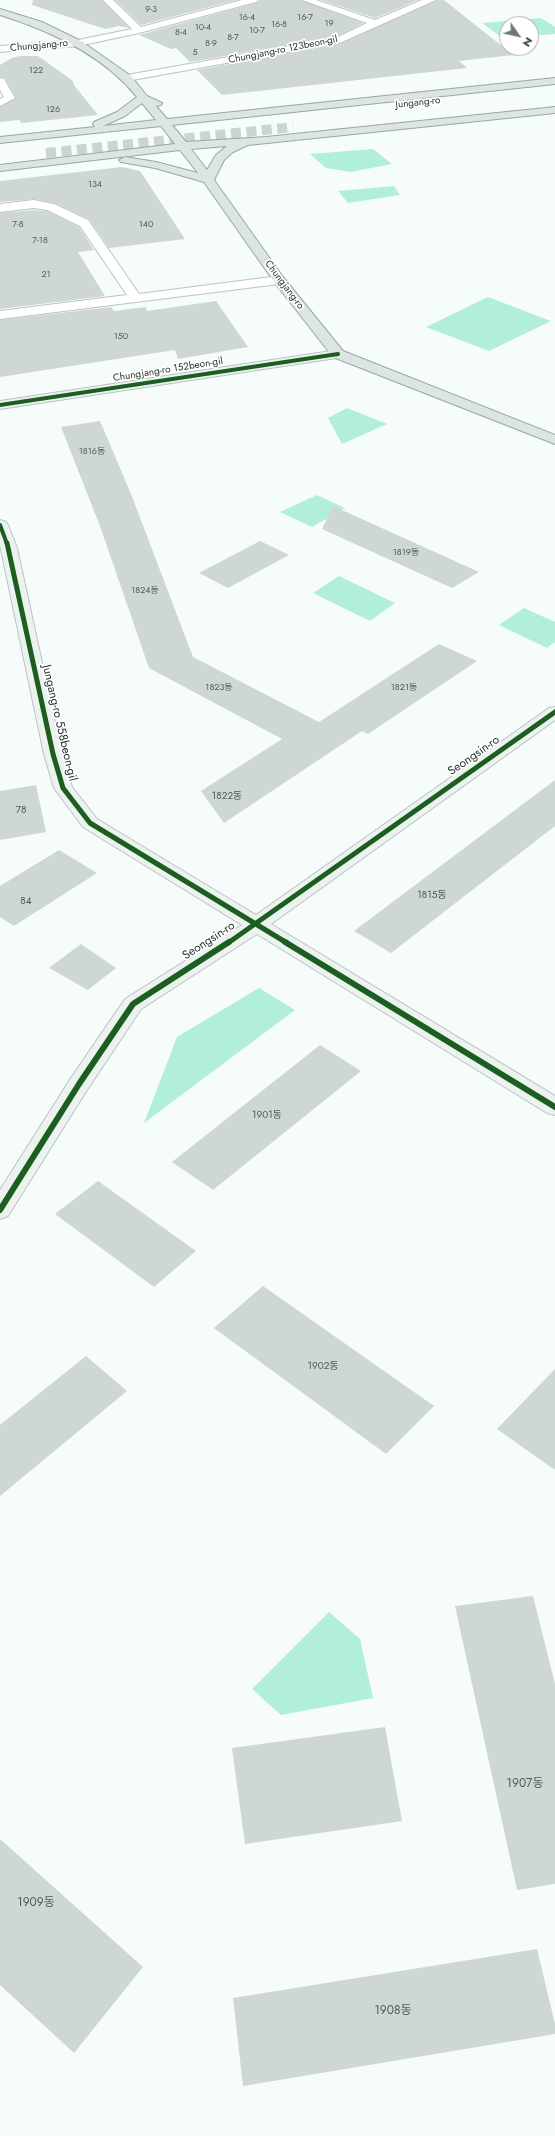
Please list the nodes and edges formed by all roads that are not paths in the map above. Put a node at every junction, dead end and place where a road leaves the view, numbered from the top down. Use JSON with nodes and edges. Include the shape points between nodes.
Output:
{"nodes":[{"id":1,"x":108,"y":0,"type":"edge"},
{"id":2,"x":221,"y":0,"type":"edge"},
{"id":3,"x":253,"y":0,"type":"edge"},
{"id":4,"x":307,"y":0,"type":"edge"},
{"id":5,"x":431,"y":0,"type":"edge"},
{"id":6,"x":235,"y":5,"type":"junction"},
{"id":7,"x":252,"y":10,"type":"dead end"},
{"id":8,"x":0,"y":12,"type":"edge"},
{"id":9,"x":375,"y":23,"type":"junction"},
{"id":10,"x":140,"y":30,"type":"junction"},
{"id":11,"x":78,"y":43,"type":"junction"},
{"id":12,"x":0,"y":50,"type":"edge"},
{"id":13,"x":128,"y":78,"type":"junction"},
{"id":14,"x":0,"y":81,"type":"edge"},
{"id":15,"x":555,"y":81,"type":"edge"},
{"id":16,"x":555,"y":89,"type":"edge"},
{"id":17,"x":144,"y":98,"type":"junction"},
{"id":18,"x":555,"y":102,"type":"edge"},
{"id":19,"x":0,"y":103,"type":"edge"},
{"id":20,"x":164,"y":105,"type":"dead end"},
{"id":21,"x":186,"y":110,"type":"dead end"},
{"id":22,"x":555,"y":110,"type":"edge"},
{"id":23,"x":282,"y":117,"type":"tunnel mouth"},
{"id":24,"x":242,"y":122,"type":"junction"},
{"id":25,"x":165,"y":123,"type":"junction"},
{"id":26,"x":293,"y":127,"type":"tunnel mouth"},
{"id":27,"x":70,"y":133,"type":"junction"},
{"id":28,"x":55,"y":134,"type":"junction"},
{"id":29,"x":284,"y":138,"type":"junction"},
{"id":30,"x":0,"y":140,"type":"edge"},
{"id":31,"x":266,"y":140,"type":"junction"},
{"id":32,"x":37,"y":144,"type":"tunnel mouth"},
{"id":33,"x":183,"y":146,"type":"junction"},
{"id":34,"x":0,"y":148,"type":"edge"},
{"id":35,"x":46,"y":153,"type":"tunnel mouth"},
{"id":36,"x":0,"y":158,"type":"edge"},
{"id":37,"x":82,"y":158,"type":"junction"},
{"id":38,"x":68,"y":160,"type":"junction"},
{"id":39,"x":0,"y":168,"type":"edge"},
{"id":40,"x":208,"y":180,"type":"junction"},
{"id":41,"x":0,"y":208,"type":"edge"},
{"id":42,"x":279,"y":280,"type":"junction"},
{"id":43,"x":135,"y":298,"type":"junction"},
{"id":44,"x":0,"y":315,"type":"edge"},
{"id":45,"x":338,"y":354,"type":"junction"},
{"id":46,"x":0,"y":405,"type":"edge"},
{"id":47,"x":555,"y":440,"type":"edge"},
{"id":48,"x":0,"y":525,"type":"edge"},
{"id":49,"x":555,"y":712,"type":"edge"},
{"id":50,"x":256,"y":925,"type":"junction"},
{"id":51,"x":555,"y":1107,"type":"edge"},
{"id":52,"x":0,"y":1210,"type":"edge"}],
"edges":[{"from":1,"to":10,"type":"street"},
{"from":2,"to":6,"type":"street"},
{"from":3,"to":6,"type":"street"},
{"from":4,"to":9,"type":"street"},
{"from":5,"to":9,"type":"street","name":"Chungjang-ro 123beon-gil"},
{"from":6,"to":7,"type":"street"},
{"from":6,"to":10,"type":"street"},
{"from":8,"to":11,"type":"main road","name":"Chungjang-ro","via":[[39,24]]},
{"from":9,"to":13,"type":"street","name":"Chungjang-ro 123beon-gil","via":[[339,40]]},
{"from":10,"to":11,"type":"street"},
{"from":11,"to":12,"type":"street","name":"Chungjang-ro"},
{"from":11,"to":13,"type":"main road","name":"Chungjang-ro"},
{"from":13,"to":17,"type":"main road","name":"Chungjang-ro"},
{"from":14,"to":19,"type":"street","via":[[10,98]]},
{"from":15,"to":24,"type":"main road","via":[[270,111]]},
{"from":16,"to":23,"type":"main road","name":"Jungang-ro"},
{"from":17,"to":20,"type":"main road"},
{"from":17,"to":25,"type":"main road","name":"Chungjang-ro"},
{"from":17,"to":27,"type":"main road","via":[[109,120]]},
{"from":18,"to":26,"type":"main road","name":"Jungang-ro"},
{"from":21,"to":24,"type":"main road"},
{"from":22,"to":29,"type":"main road"},
{"from":24,"to":25,"type":"main road"},
{"from":24,"to":29,"type":"main road","via":[[256,134]]},
{"from":25,"to":27,"type":"main road"},
{"from":25,"to":33,"type":"main road","name":"Chungjang-ro"},
{"from":27,"to":28,"type":"main road"},
{"from":28,"to":30,"type":"main road"},
{"from":28,"to":38,"type":"main road","via":[[73,136],[90,145],[86,154]]},
{"from":29,"to":31,"type":"main road"},
{"from":31,"to":33,"type":"main road"},
{"from":31,"to":40,"type":"main road","via":[[241,145],[217,158]]},
{"from":32,"to":34,"type":"main road"},
{"from":33,"to":37,"type":"main road"},
{"from":33,"to":40,"type":"main road","name":"Chungjang-ro"},
{"from":35,"to":36,"type":"main road"},
{"from":37,"to":38,"type":"main road"},
{"from":37,"to":40,"type":"main road","via":[[142,162]]},
{"from":38,"to":39,"type":"main road"},
{"from":40,"to":42,"type":"main road","name":"Chungjang-ro"},
{"from":41,"to":43,"type":"street","via":[[34,204],[50,207],[84,223]]},
{"from":42,"to":43,"type":"street"},
{"from":42,"to":45,"type":"main road","name":"Chungjang-ro"},
{"from":43,"to":44,"type":"street"},
{"from":45,"to":46,"type":"street","name":"Chungjang-ro 152beon-gil"},
{"from":45,"to":47,"type":"main road","name":"Chungjang-ro"},
{"from":48,"to":50,"type":"street","name":"Jungang-ro 558beon-gil","via":[[9,548],[63,788],[90,823]]},
{"from":49,"to":50,"type":"street","name":"Seongsin-ro"},
{"from":50,"to":51,"type":"street","name":"Jungang-ro 558beon-gil"},
{"from":50,"to":52,"type":"street","name":"Seongsin-ro","via":[[133,1004]]}]}
